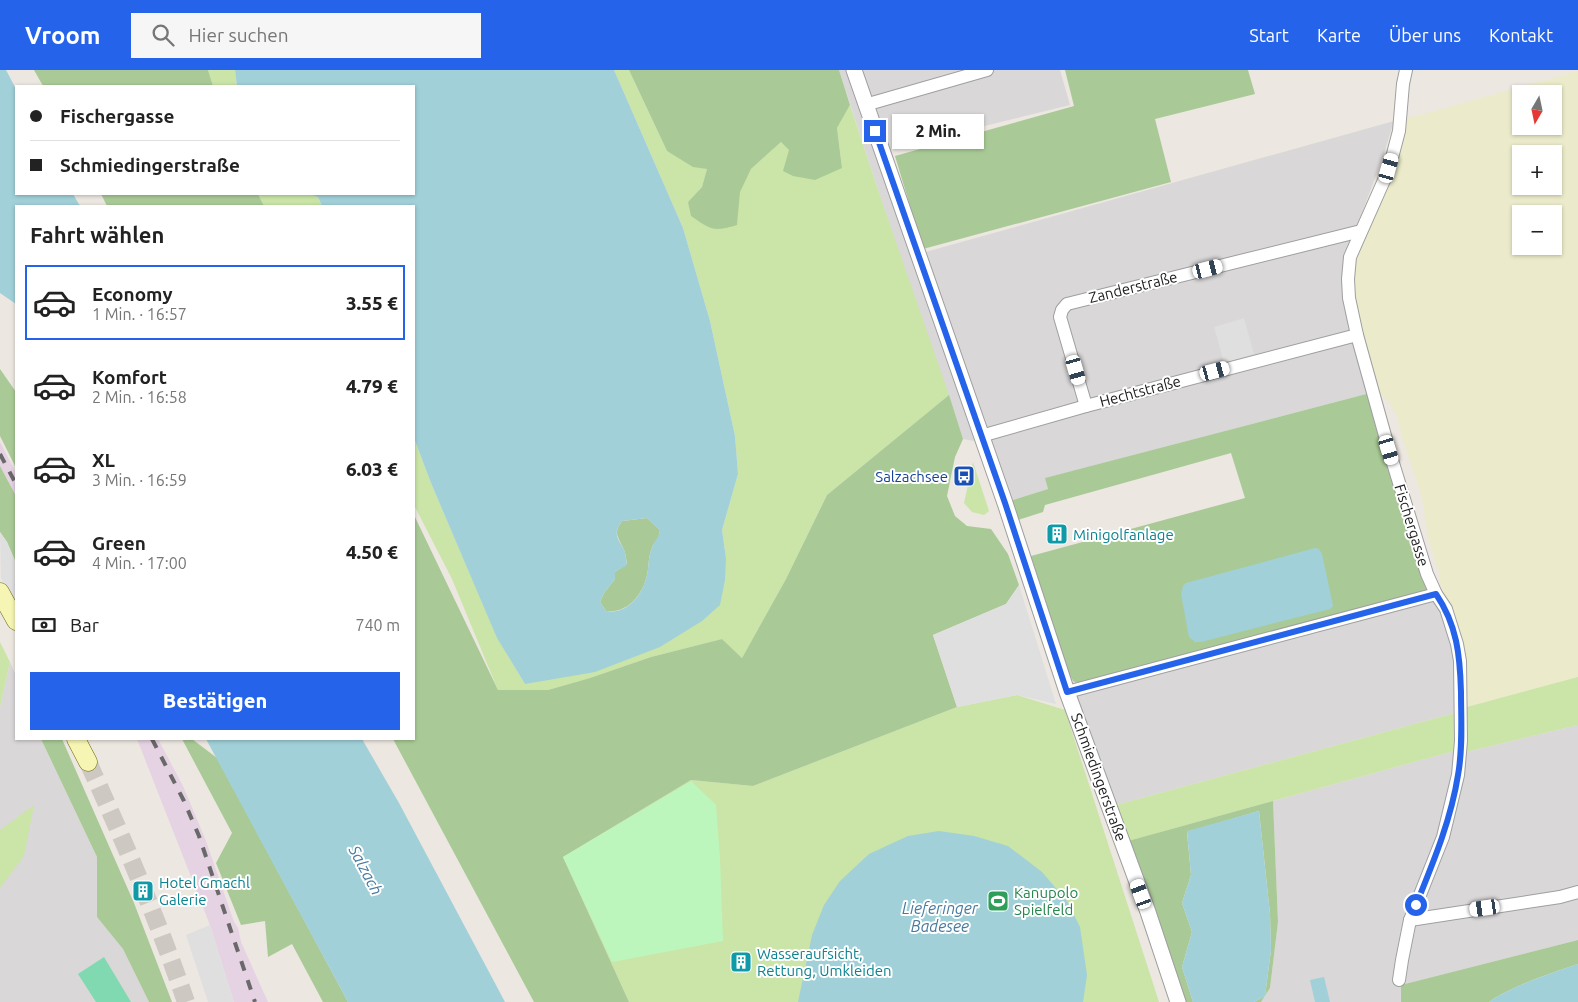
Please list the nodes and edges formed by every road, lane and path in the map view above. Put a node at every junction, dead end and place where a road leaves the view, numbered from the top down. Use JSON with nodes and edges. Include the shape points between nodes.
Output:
{"nodes":[{"id":1,"x":854,"y":70,"type":"edge"},
{"id":2,"x":987,"y":70,"type":"edge"},
{"id":3,"x":1406,"y":70,"type":"edge"},
{"id":4,"x":866,"y":105,"type":"junction"},
{"id":5,"x":1361,"y":231,"type":"junction"},
{"id":6,"x":1357,"y":335,"type":"junction"},
{"id":7,"x":1086,"y":406,"type":"junction"},
{"id":8,"x":981,"y":436,"type":"junction"},
{"id":9,"x":0,"y":592,"type":"edge"},
{"id":10,"x":1436,"y":594,"type":"junction"},
{"id":11,"x":15,"y":619,"type":"edge"},
{"id":12,"x":1067,"y":692,"type":"junction"},
{"id":13,"x":77,"y":740,"type":"edge"},
{"id":14,"x":88,"y":762,"type":"tunnel mouth"},
{"id":15,"x":1578,"y":892,"type":"edge"},
{"id":16,"x":1410,"y":920,"type":"junction"},
{"id":17,"x":1400,"y":980,"type":"dead end"},
{"id":18,"x":1178,"y":1002,"type":"edge"}],
"edges":[{"from":1,"to":4,"type":"street","name":"Schmiedingerstraße"},
{"from":2,"to":4,"type":"street"},
{"from":3,"to":5,"type":"street","name":"Fischergasse","via":[[1394,151]]},
{"from":4,"to":8,"type":"street","name":"Schmiedingerstraße"},
{"from":5,"to":6,"type":"street","name":"Fischergasse","via":[[1350,257],[1348,279]]},
{"from":5,"to":7,"type":"street","name":"Zanderstraße","via":[[1066,304],[1060,317]]},
{"from":6,"to":7,"type":"street","name":"Hechtstraße"},
{"from":6,"to":10,"type":"street","name":"Fischergasse","via":[[1389,450]]},
{"from":7,"to":8,"type":"street","name":"Hechtstraße"},
{"from":8,"to":12,"type":"street","name":"Schmiedingerstraße"},
{"from":9,"to":11,"type":"main road"},
{"from":10,"to":12,"type":"street"},
{"from":10,"to":16,"type":"street","name":"Fischergasse","via":[[1446,609],[1458,644],[1461,742],[1459,767],[1443,837]]},
{"from":12,"to":18,"type":"street","name":"Schmiedingerstraße"},
{"from":13,"to":14,"type":"main road"},
{"from":15,"to":16,"type":"street"},
{"from":16,"to":17,"type":"street","name":"Fischergasse"}]}
